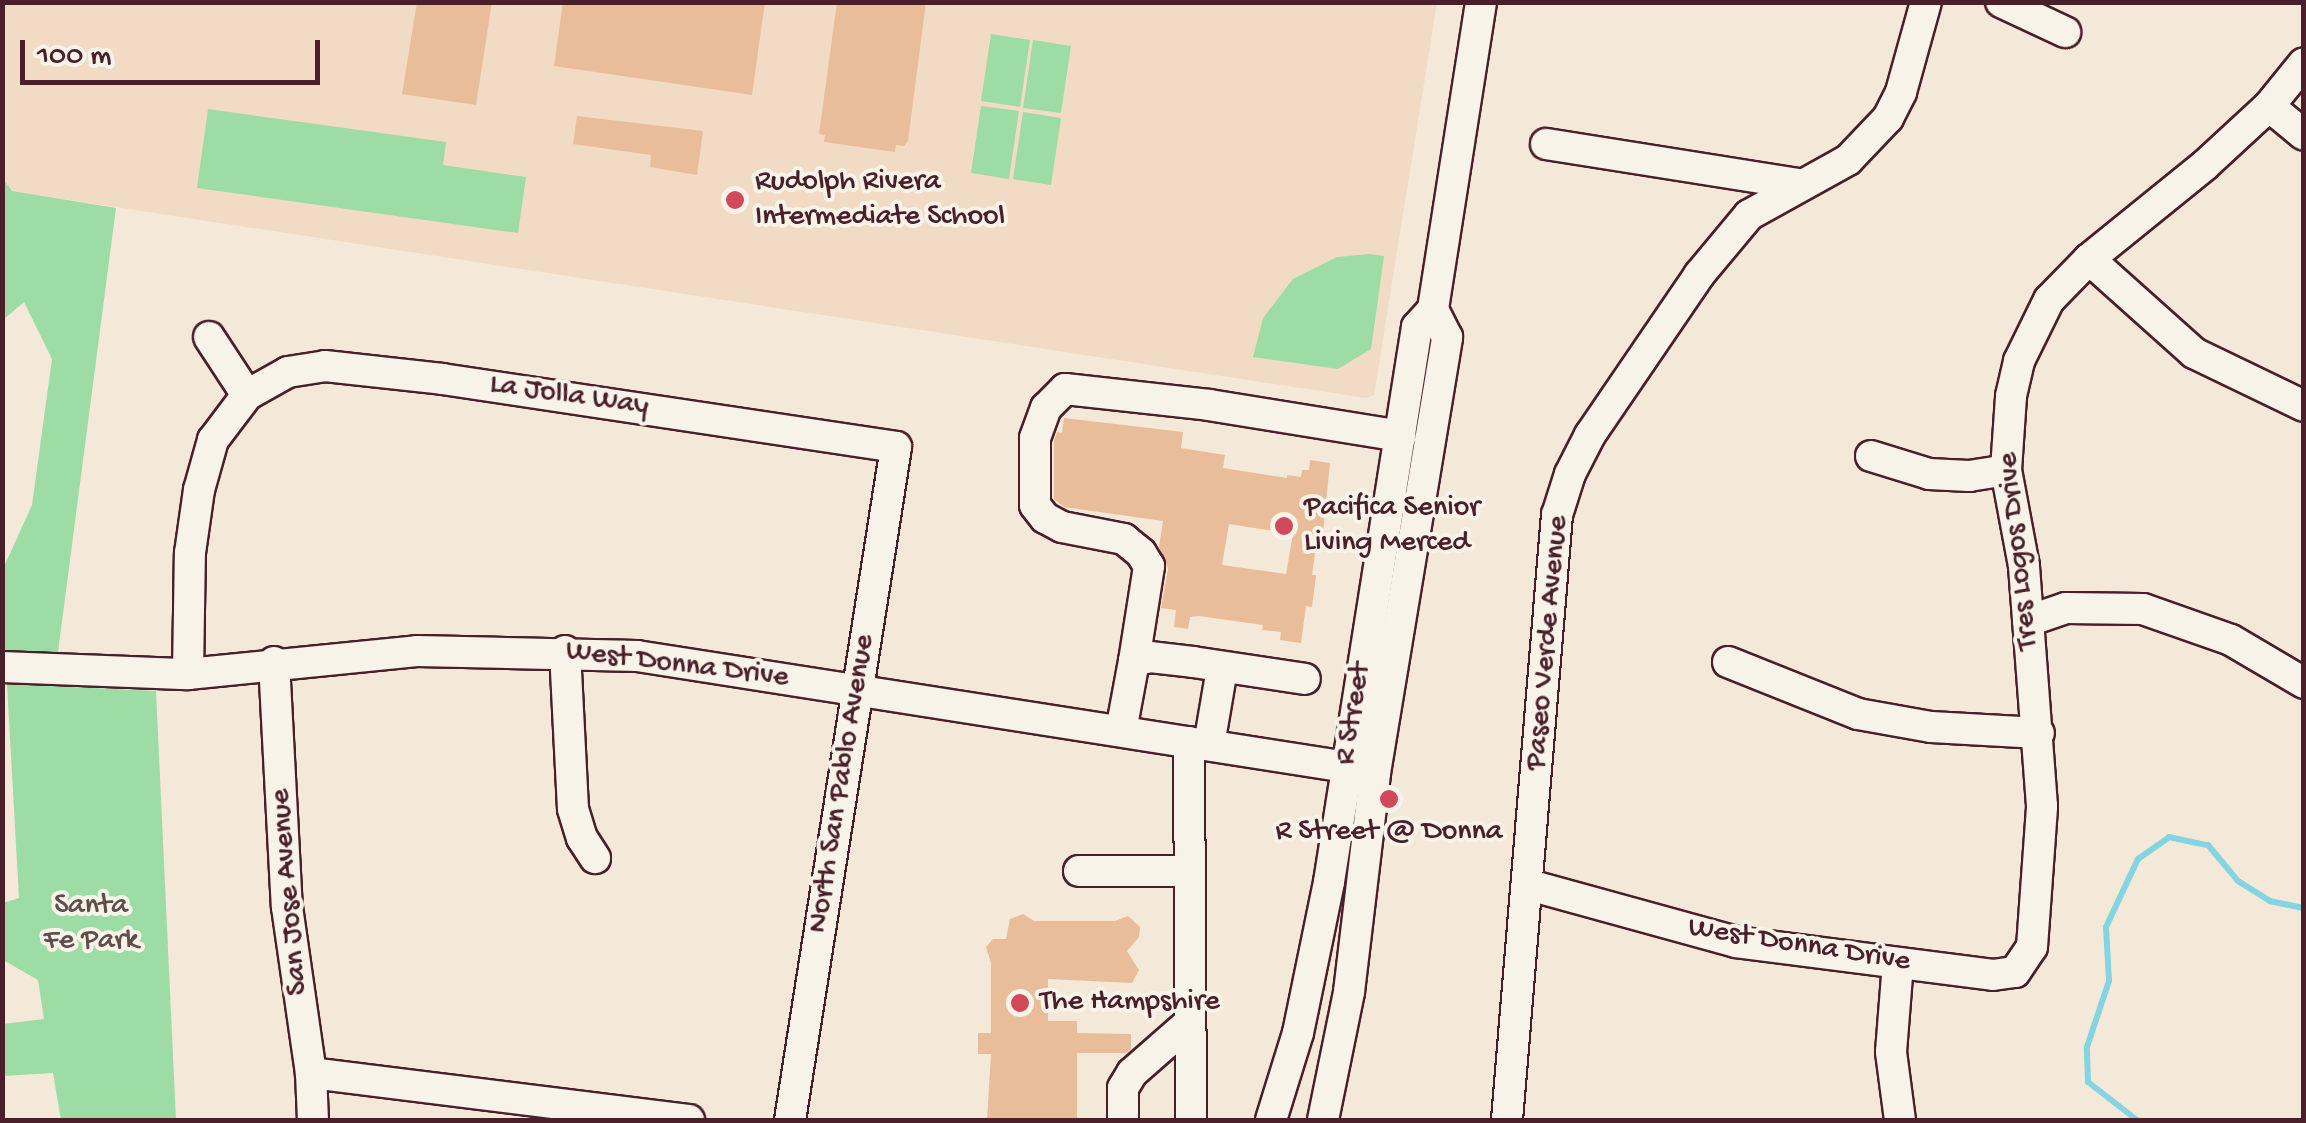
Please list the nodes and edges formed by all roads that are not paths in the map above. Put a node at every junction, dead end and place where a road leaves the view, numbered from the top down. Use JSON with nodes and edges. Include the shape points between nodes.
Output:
{"nodes":[{"id":1,"x":1481,"y":2,"type":"edge"},
{"id":2,"x":1926,"y":2,"type":"edge"},
{"id":3,"x":2001,"y":2,"type":"edge"},
{"id":4,"x":2065,"y":32,"type":"dead end"},
{"id":5,"x":2304,"y":63,"type":"edge"},
{"id":6,"x":2269,"y":106,"type":"junction"},
{"id":7,"x":2304,"y":135,"type":"edge"},
{"id":8,"x":1546,"y":144,"type":"dead end"},
{"id":9,"x":1798,"y":184,"type":"junction"},
{"id":10,"x":2089,"y":259,"type":"junction"},
{"id":11,"x":1433,"y":310,"type":"junction"},
{"id":12,"x":209,"y":336,"type":"dead end"},
{"id":13,"x":247,"y":395,"type":"junction"},
{"id":14,"x":2304,"y":406,"type":"edge"},
{"id":15,"x":1401,"y":436,"type":"junction"},
{"id":16,"x":896,"y":447,"type":"joint"},
{"id":17,"x":1871,"y":456,"type":"dead end"},
{"id":18,"x":2006,"y":470,"type":"junction"},
{"id":19,"x":2028,"y":621,"type":"junction"},
{"id":20,"x":565,"y":651,"type":"junction"},
{"id":21,"x":1134,"y":661,"type":"junction"},
{"id":22,"x":274,"y":662,"type":"junction"},
{"id":23,"x":1728,"y":662,"type":"dead end"},
{"id":24,"x":2,"y":667,"type":"edge"},
{"id":25,"x":1222,"y":669,"type":"junction"},
{"id":26,"x":188,"y":674,"type":"junction"},
{"id":27,"x":1305,"y":679,"type":"dead end"},
{"id":28,"x":2304,"y":683,"type":"edge"},
{"id":29,"x":857,"y":690,"type":"junction"},
{"id":30,"x":1122,"y":732,"type":"junction"},
{"id":31,"x":2039,"y":733,"type":"junction"},
{"id":32,"x":1199,"y":744,"type":"junction"},
{"id":33,"x":1347,"y":767,"type":"junction"},
{"id":34,"x":595,"y":858,"type":"dead end"},
{"id":35,"x":1079,"y":871,"type":"dead end"},
{"id":36,"x":1187,"y":871,"type":"junction"},
{"id":37,"x":1529,"y":885,"type":"junction"},
{"id":38,"x":1898,"y":963,"type":"junction"},
{"id":39,"x":2014,"y":972,"type":"joint"},
{"id":40,"x":1188,"y":1024,"type":"junction"},
{"id":41,"x":312,"y":1073,"type":"junction"},
{"id":42,"x":554,"y":1112,"type":"edge"},
{"id":43,"x":313,"y":1120,"type":"edge"},
{"id":44,"x":689,"y":1120,"type":"edge"},
{"id":45,"x":790,"y":1120,"type":"edge"},
{"id":46,"x":1123,"y":1120,"type":"edge"},
{"id":47,"x":1191,"y":1120,"type":"edge"},
{"id":48,"x":1272,"y":1120,"type":"edge"},
{"id":49,"x":1323,"y":1120,"type":"edge"},
{"id":50,"x":1507,"y":1120,"type":"edge"},
{"id":51,"x":1900,"y":1120,"type":"edge"}],
"edges":[{"from":1,"to":11,"type":"street","name":"R Street"},
{"from":2,"to":9,"type":"street","name":"Paseo Verde Avenue","via":[[1888,118],[1848,160]]},
{"from":3,"to":4,"type":"street"},
{"from":5,"to":6,"type":"street","name":"Tres Logos Drive"},
{"from":6,"to":7,"type":"street"},
{"from":6,"to":10,"type":"street","name":"Tres Logos Drive"},
{"from":8,"to":9,"type":"street"},
{"from":9,"to":37,"type":"street","name":"Paseo Verde Avenue","via":[[1749,215],[1698,275],[1570,474],[1558,514]]},
{"from":10,"to":14,"type":"street","via":[[2194,352]]},
{"from":10,"to":18,"type":"street","name":"Tres Logos Drive","via":[[2049,300],[2019,361]]},
{"from":11,"to":15,"type":"street","name":"R Street","via":[[1417,328]]},
{"from":11,"to":49,"type":"street","name":"R Street","via":[[1447,337],[1378,755],[1349,992]]},
{"from":12,"to":13,"type":"street"},
{"from":13,"to":16,"type":"street","name":"La Jolla Way","via":[[288,372],[325,366]]},
{"from":13,"to":26,"type":"street","via":[[213,440],[199,490],[190,553]]},
{"from":15,"to":21,"type":"street","via":[[1065,389],[1046,408],[1035,438],[1035,505],[1045,518],[1089,535],[1124,539],[1141,552],[1149,566]]},
{"from":15,"to":33,"type":"street","name":"R Street"},
{"from":16,"to":29,"type":"street","name":"North San Pablo Avenue"},
{"from":17,"to":18,"type":"street","via":[[1929,474]]},
{"from":18,"to":19,"type":"street","name":"Tres Logos Drive"},
{"from":19,"to":28,"type":"street","via":[[2066,608],[2144,609],[2231,640]]},
{"from":19,"to":31,"type":"street","name":"Tres Logos Drive"},
{"from":20,"to":22,"type":"street","name":"West Donna Drive","via":[[417,651]]},
{"from":20,"to":29,"type":"street","name":"West Donna Drive"},
{"from":20,"to":34,"type":"street","via":[[572,808]]},
{"from":21,"to":25,"type":"street","via":[[1150,657]]},
{"from":21,"to":30,"type":"street"},
{"from":22,"to":26,"type":"street","name":"West Donna Drive"},
{"from":22,"to":41,"type":"street","name":"San Jose Avenue","via":[[287,906]]},
{"from":23,"to":31,"type":"street","via":[[1858,714],[1931,728]]},
{"from":24,"to":26,"type":"street","name":"West Donna Drive"},
{"from":25,"to":27,"type":"street"},
{"from":25,"to":32,"type":"street"},
{"from":29,"to":30,"type":"street","name":"West Donna Drive"},
{"from":29,"to":45,"type":"street","name":"North San Pablo Avenue"},
{"from":30,"to":32,"type":"street","name":"West Donna Drive"},
{"from":31,"to":39,"type":"street","name":"Tres Logos Drive","via":[[2032,947]]},
{"from":32,"to":33,"type":"street","name":"West Donna Drive"},
{"from":32,"to":36,"type":"street"},
{"from":33,"to":48,"type":"street","name":"R Street","via":[[1298,1034]]},
{"from":35,"to":36,"type":"street"},
{"from":36,"to":40,"type":"street"},
{"from":37,"to":38,"type":"street","name":"West Donna Drive","via":[[1736,942]]},
{"from":37,"to":50,"type":"street","name":"Paseo Verde Avenue"},
{"from":38,"to":39,"type":"street","name":"West Donna Drive"},
{"from":38,"to":51,"type":"street","via":[[1891,1052]]},
{"from":40,"to":46,"type":"street","via":[[1132,1073],[1123,1088]]},
{"from":40,"to":47,"type":"street"},
{"from":41,"to":42,"type":"street"},
{"from":41,"to":43,"type":"street","name":"San Jose Avenue"},
{"from":42,"to":44,"type":"street"}]}
